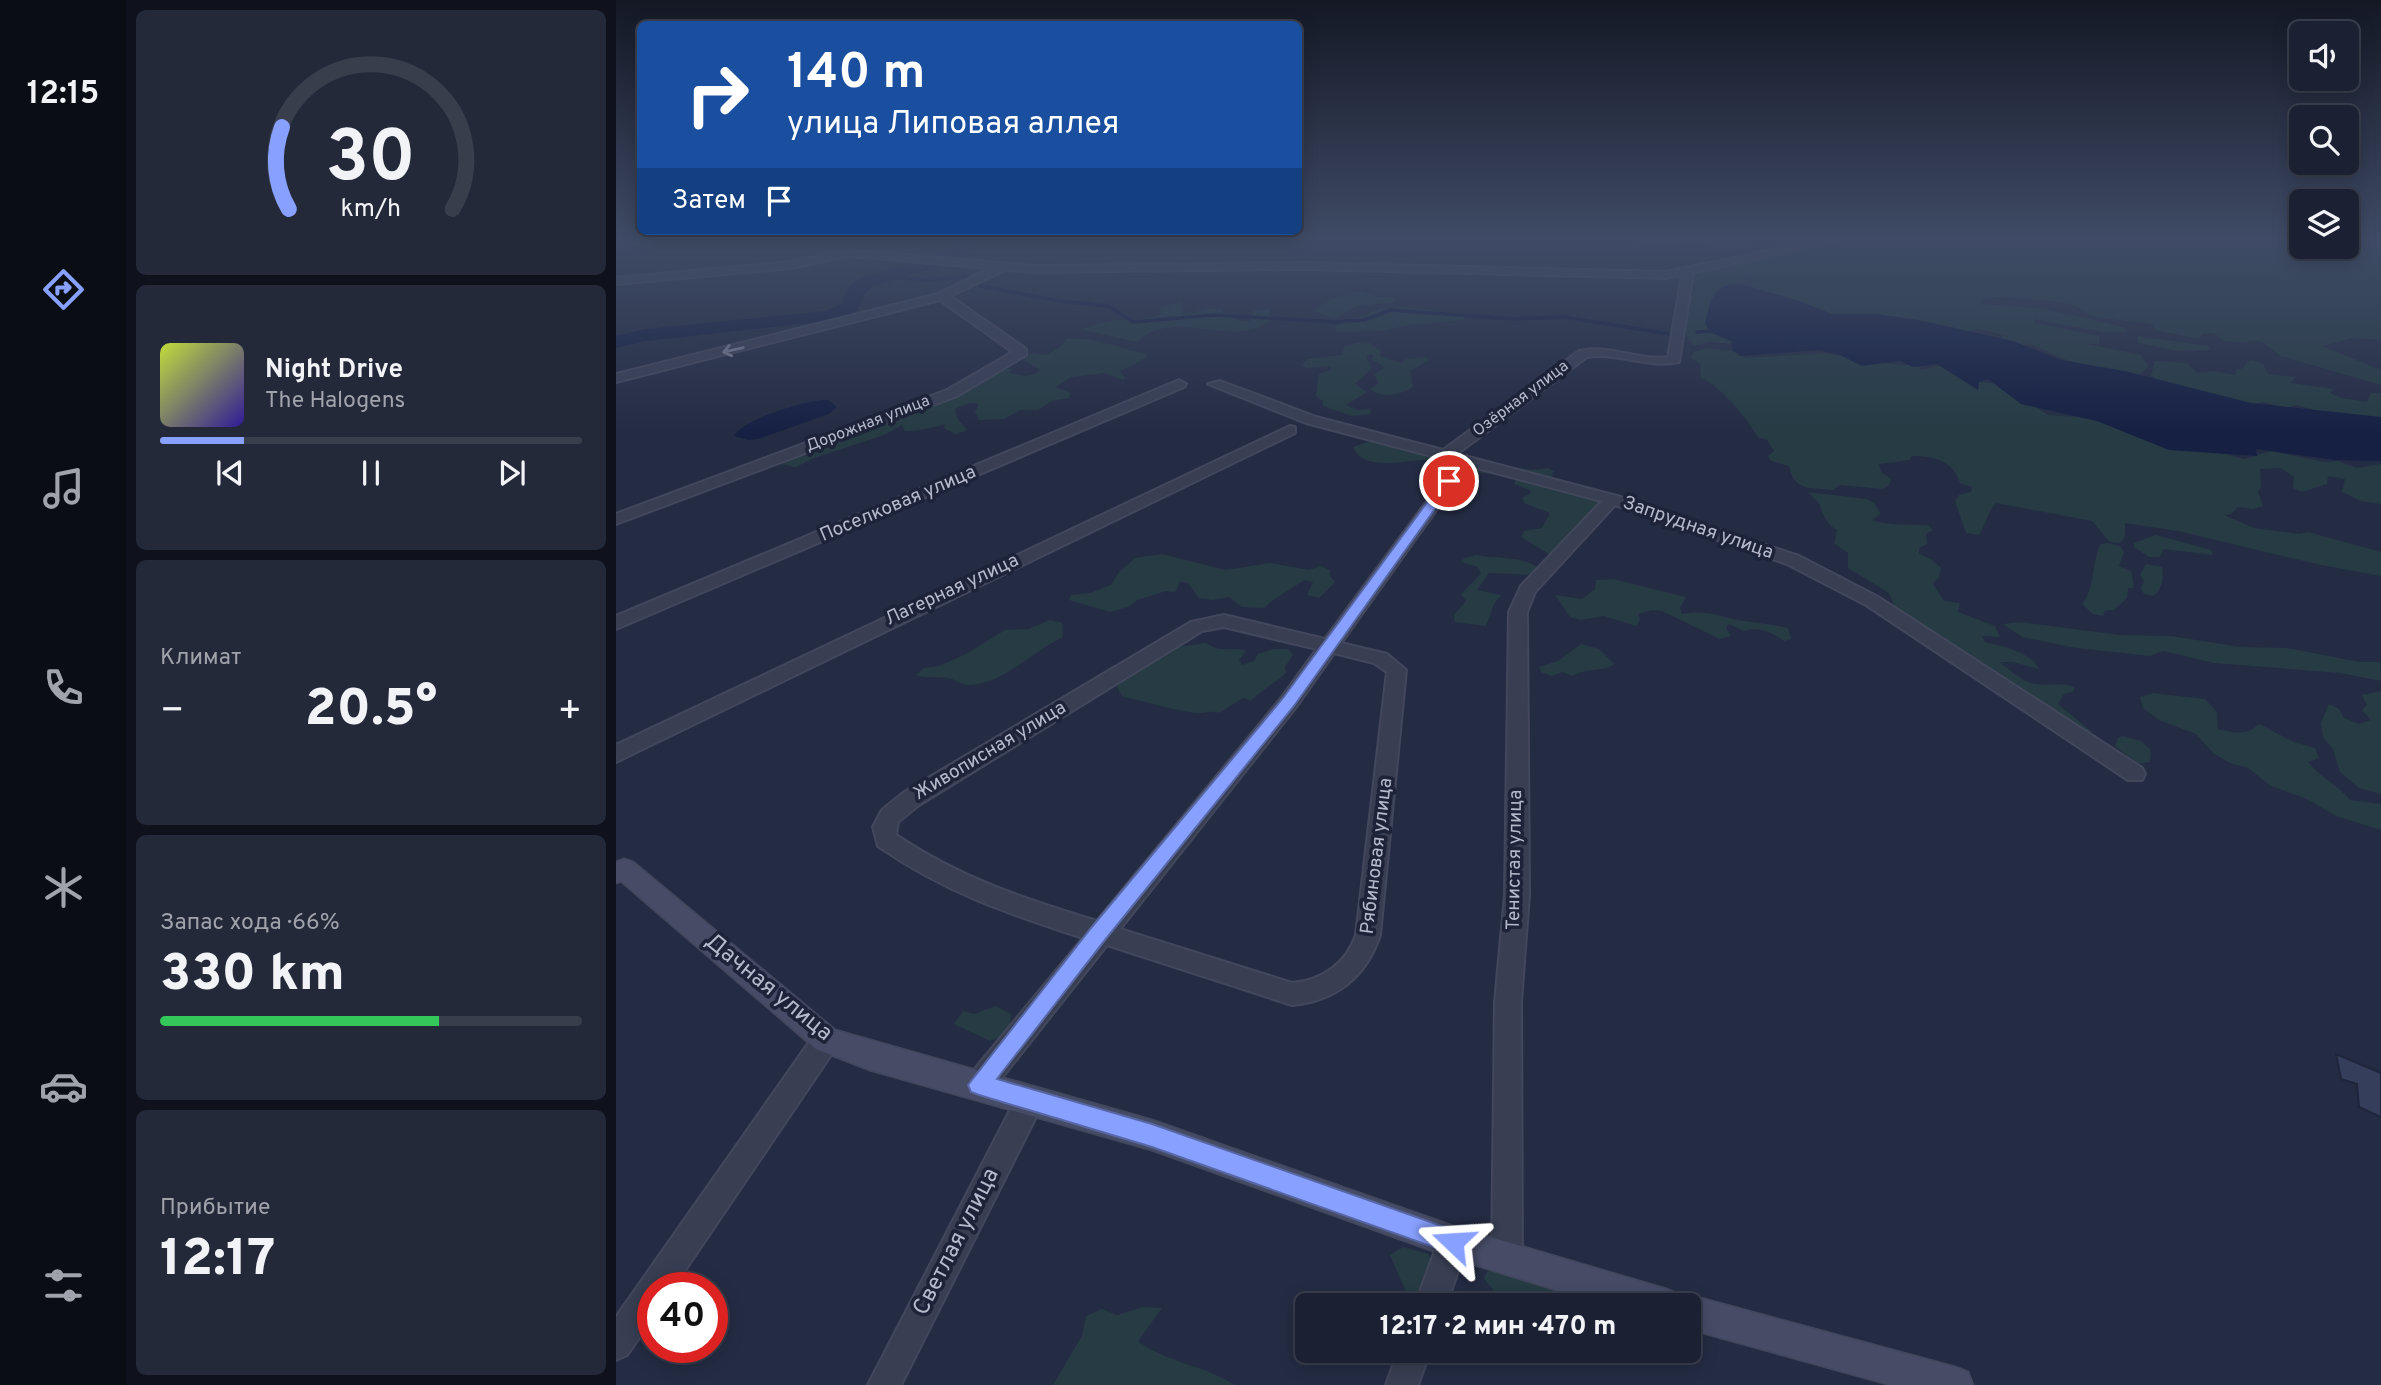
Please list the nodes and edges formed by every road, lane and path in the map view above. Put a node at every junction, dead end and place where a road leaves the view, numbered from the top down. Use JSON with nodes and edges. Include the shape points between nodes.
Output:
{"nodes":[{"id":1,"x":908,"y":305,"type":"edge"},
{"id":2,"x":954,"y":305,"type":"edge"},
{"id":3,"x":1683,"y":305,"type":"edge"},
{"id":4,"x":616,"y":378,"type":"edge"},
{"id":5,"x":1179,"y":384,"type":"dead end"},
{"id":6,"x":1215,"y":384,"type":"dead end"},
{"id":7,"x":1290,"y":430,"type":"dead end"},
{"id":8,"x":1447,"y":454,"type":"junction"},
{"id":9,"x":1449,"y":481,"type":"dead end"},
{"id":10,"x":1612,"y":499,"type":"junction"},
{"id":11,"x":616,"y":519,"type":"edge"},
{"id":12,"x":616,"y":623,"type":"edge"},
{"id":13,"x":1330,"y":646,"type":"junction"},
{"id":14,"x":616,"y":754,"type":"edge"},
{"id":15,"x":2135,"y":774,"type":"dead end"},
{"id":16,"x":619,"y":866,"type":"edge"},
{"id":17,"x":1098,"y":934,"type":"junction"},
{"id":18,"x":826,"y":1040,"type":"junction"},
{"id":19,"x":979,"y":1085,"type":"junction"},
{"id":20,"x":1030,"y":1100,"type":"junction"},
{"id":21,"x":1453,"y":1242,"type":"junction"},
{"id":22,"x":1507,"y":1257,"type":"junction"},
{"id":23,"x":666,"y":1272,"type":"edge"},
{"id":24,"x":1435,"y":1293,"type":"edge"},
{"id":25,"x":1624,"y":1293,"type":"edge"},
{"id":26,"x":637,"y":1314,"type":"edge"},
{"id":27,"x":1701,"y":1315,"type":"edge"},
{"id":28,"x":616,"y":1344,"type":"edge"},
{"id":29,"x":1410,"y":1363,"type":"edge"},
{"id":30,"x":884,"y":1385,"type":"edge"},
{"id":31,"x":1402,"y":1385,"type":"edge"},
{"id":32,"x":1955,"y":1385,"type":"edge"}],
"edges":[{"from":1,"to":4,"type":"street","one_way":true},
{"from":2,"to":11,"type":"street","name":"Дорожная улица","via":[[1022,352],[952,393]]},
{"from":3,"to":8,"type":"street","name":"Озёрная улица","via":[[1674,359],[1661,362],[1602,352],[1583,354]]},
{"from":5,"to":12,"type":"street","name":"Поселковая улица"},
{"from":6,"to":8,"type":"street","name":"Запрудная улица","via":[[1311,420]]},
{"from":7,"to":14,"type":"street","name":"Лагерная улица"},
{"from":8,"to":10,"type":"street","name":"Запрудная улица"},
{"from":9,"to":13,"type":"street"},
{"from":10,"to":15,"type":"street","name":"Запрудная улица","via":[[1770,551],[1850,587]]},
{"from":10,"to":22,"type":"street","name":"Тенистая улица","via":[[1527,590],[1518,612],[1517,895],[1508,1002]]},
{"from":13,"to":17,"type":"street"},
{"from":13,"to":17,"type":"street","name":"Рябиновая улица","via":[[1391,663],[1399,678],[1368,935],[1360,958],[1344,974],[1312,991],[1292,994]]},
{"from":13,"to":17,"type":"street","name":"Живописная улица","via":[[1224,621],[1206,622],[911,799],[885,821],[883,834],[891,845],[945,877],[991,898]]},
{"from":16,"to":18,"type":"street","name":"Дачная улица"},
{"from":17,"to":19,"type":"street"},
{"from":18,"to":19,"type":"street","name":"Дачная улица"},
{"from":18,"to":23,"type":"street"},
{"from":19,"to":20,"type":"street","name":"Дачная улица"},
{"from":20,"to":21,"type":"street","name":"Дачная улица","via":[[1152,1135]]},
{"from":20,"to":30,"type":"street","name":"Светлая улица"},
{"from":21,"to":22,"type":"street","name":"Дачная улица"},
{"from":21,"to":24,"type":"street"},
{"from":22,"to":25,"type":"street","name":"Дачная улица"},
{"from":26,"to":28,"type":"street"},
{"from":27,"to":32,"type":"street"},
{"from":29,"to":31,"type":"street"}]}
